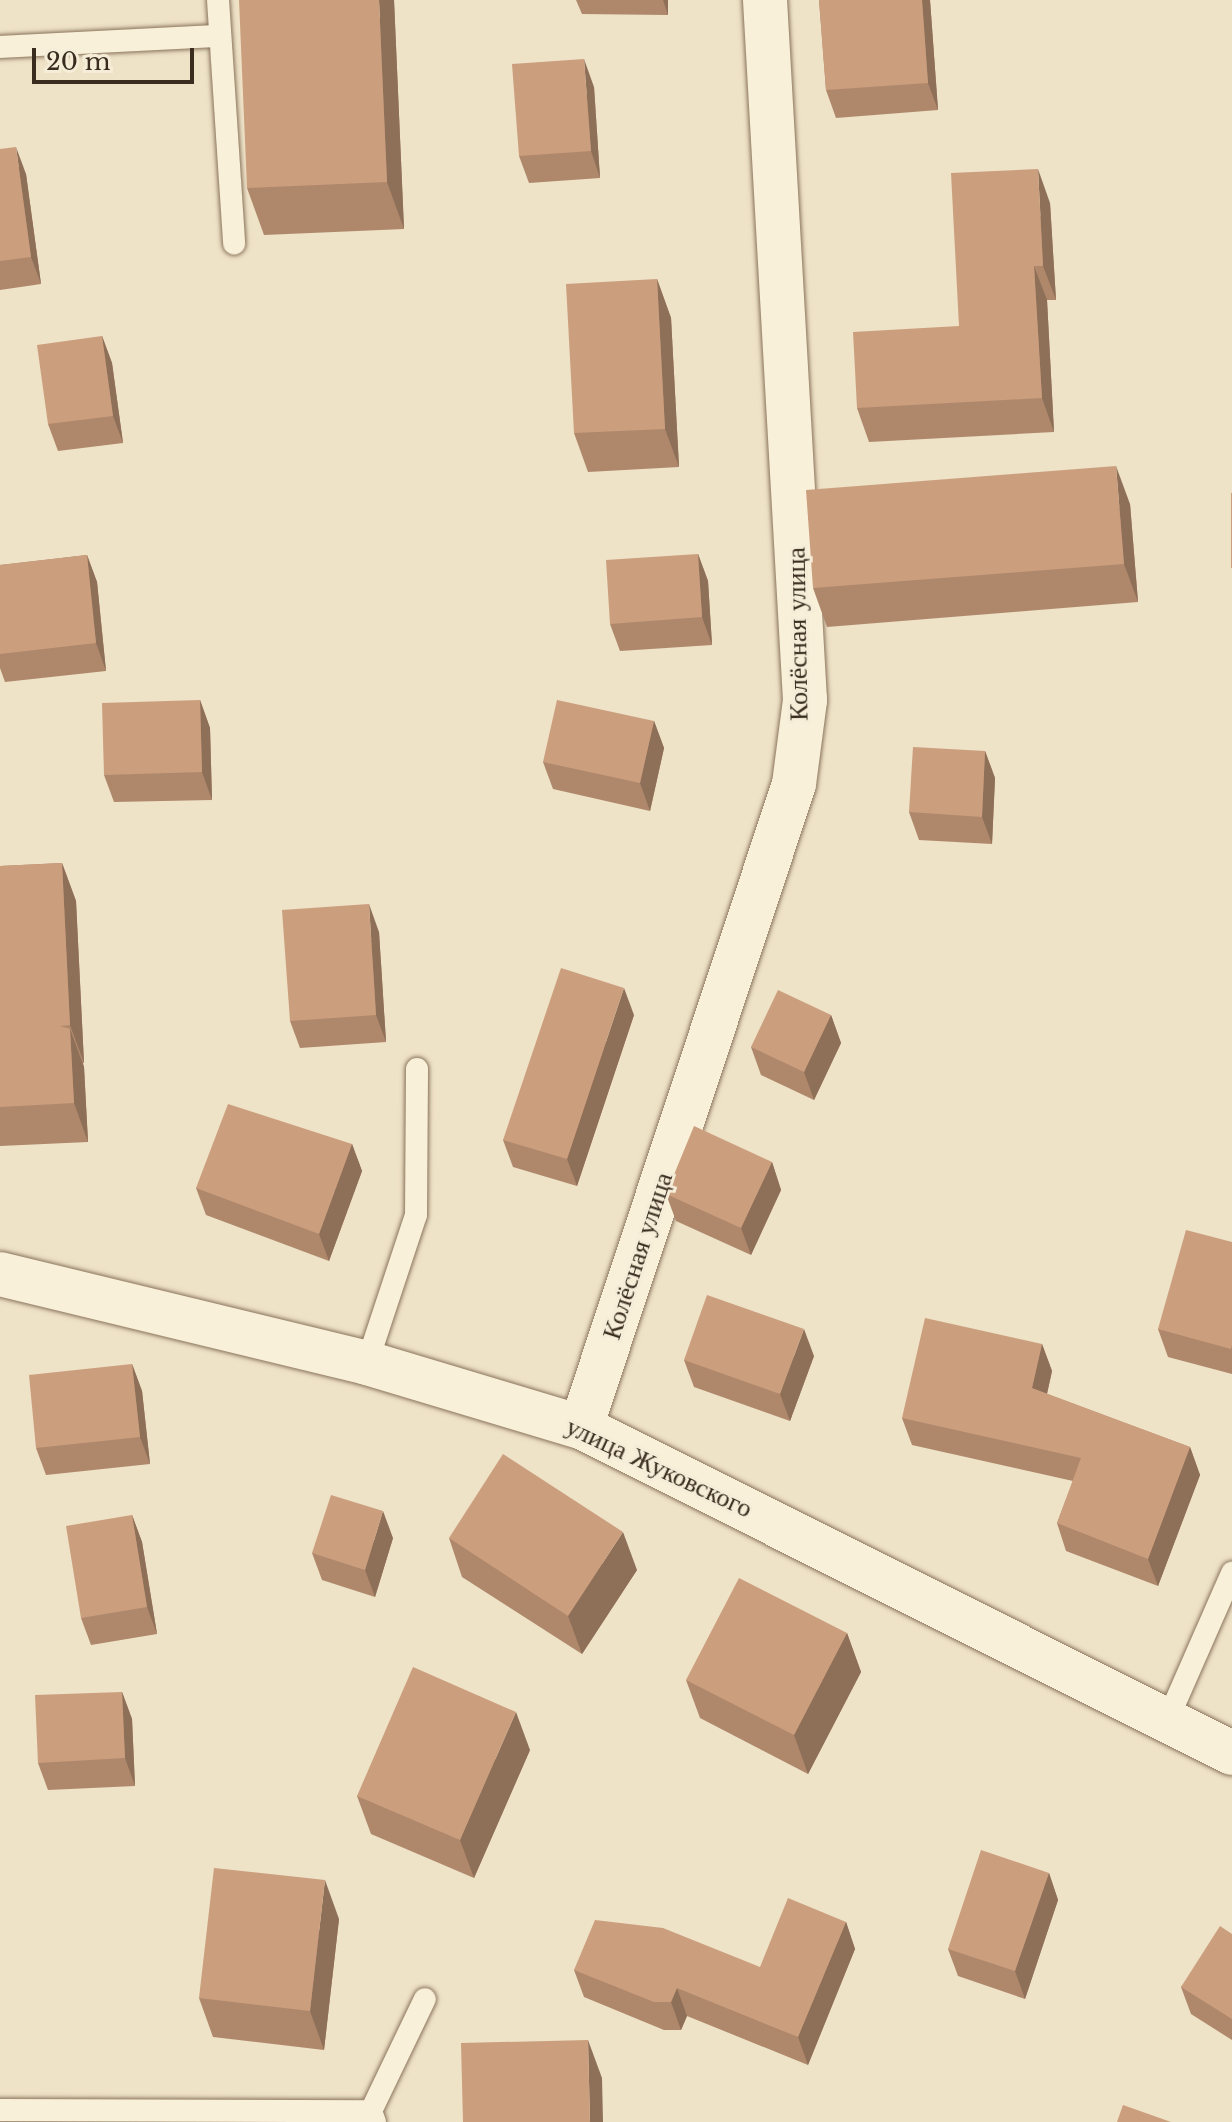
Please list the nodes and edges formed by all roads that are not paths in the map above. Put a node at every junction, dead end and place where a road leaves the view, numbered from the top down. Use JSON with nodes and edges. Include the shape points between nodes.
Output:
{"nodes":[{"id":1,"x":218,"y":0,"type":"edge"},
{"id":2,"x":765,"y":0,"type":"edge"},
{"id":3,"x":220,"y":36,"type":"junction"},
{"id":4,"x":0,"y":47,"type":"edge"},
{"id":5,"x":234,"y":243,"type":"dead end"},
{"id":6,"x":417,"y":1069,"type":"dead end"},
{"id":7,"x":0,"y":1274,"type":"edge"},
{"id":8,"x":367,"y":1363,"type":"junction"},
{"id":9,"x":581,"y":1427,"type":"junction"},
{"id":10,"x":1232,"y":1573,"type":"edge"},
{"id":11,"x":1167,"y":1721,"type":"junction"},
{"id":12,"x":1232,"y":1753,"type":"edge"},
{"id":13,"x":425,"y":1999,"type":"dead end"},
{"id":14,"x":0,"y":2110,"type":"edge"},
{"id":15,"x":373,"y":2117,"type":"edge"}],
"edges":[{"from":1,"to":3,"type":"lane"},
{"from":2,"to":9,"type":"street","name":"Колёсная улица","via":[[805,700],[794,784]]},
{"from":3,"to":4,"type":"lane"},
{"from":3,"to":5,"type":"lane"},
{"from":6,"to":8,"type":"lane","via":[[416,1215]]},
{"from":7,"to":8,"type":"street","name":"улица Жуковского"},
{"from":8,"to":9,"type":"street","name":"улица Жуковского"},
{"from":9,"to":11,"type":"street","name":"улица Жуковского"},
{"from":10,"to":11,"type":"lane"},
{"from":11,"to":12,"type":"street","name":"улица Жуковского"},
{"from":13,"to":15,"type":"lane"},
{"from":14,"to":15,"type":"lane"}]}
